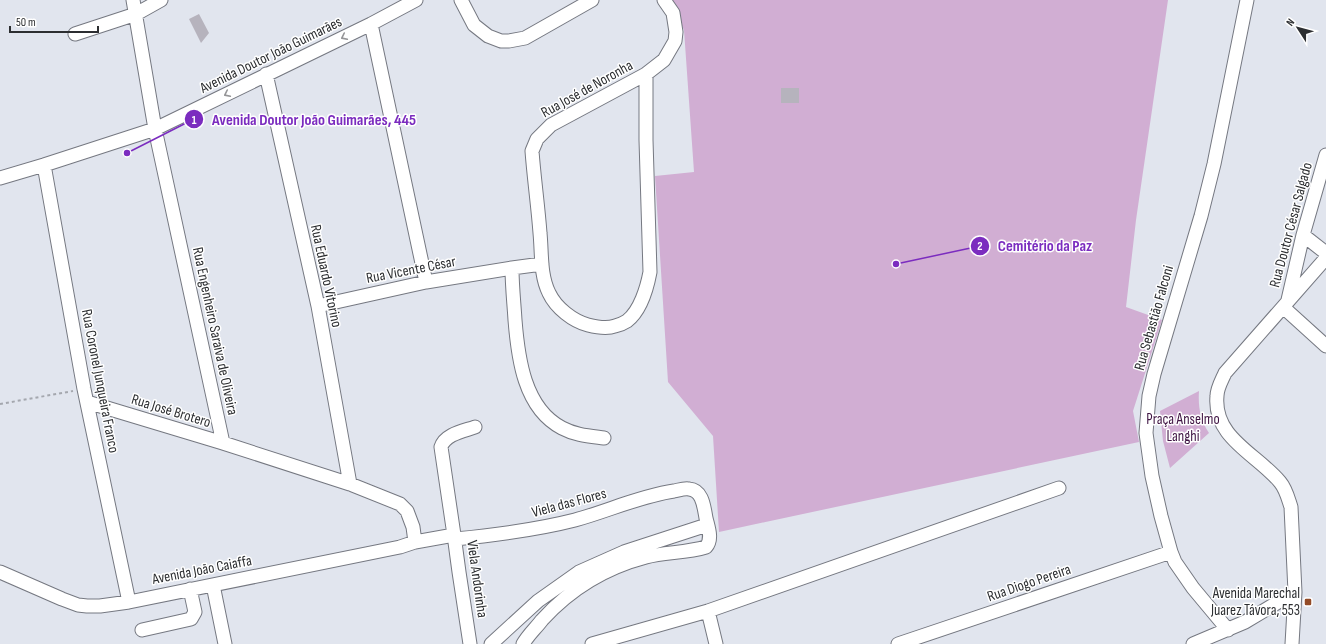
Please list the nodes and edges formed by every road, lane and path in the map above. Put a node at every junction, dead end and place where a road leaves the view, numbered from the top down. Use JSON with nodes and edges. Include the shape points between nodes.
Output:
{"nodes":[{"id":1,"x":133,"y":0,"type":"edge"},
{"id":2,"x":161,"y":0,"type":"edge"},
{"id":3,"x":416,"y":0,"type":"edge"},
{"id":4,"x":461,"y":0,"type":"edge"},
{"id":5,"x":592,"y":0,"type":"edge"},
{"id":6,"x":664,"y":0,"type":"edge"},
{"id":7,"x":1247,"y":0,"type":"edge"},
{"id":8,"x":136,"y":14,"type":"junction"},
{"id":9,"x":371,"y":24,"type":"junction"},
{"id":10,"x":75,"y":34,"type":"dead end"},
{"id":11,"x":266,"y":74,"type":"junction"},
{"id":12,"x":646,"y":74,"type":"junction"},
{"id":13,"x":155,"y":129,"type":"junction"},
{"id":14,"x":1326,"y":155,"type":"edge"},
{"id":15,"x":44,"y":165,"type":"junction"},
{"id":16,"x":0,"y":178,"type":"edge"},
{"id":17,"x":1303,"y":235,"type":"junction"},
{"id":18,"x":1326,"y":253,"type":"edge"},
{"id":19,"x":1326,"y":258,"type":"edge"},
{"id":20,"x":542,"y":264,"type":"junction"},
{"id":21,"x":512,"y":268,"type":"junction"},
{"id":22,"x":426,"y":282,"type":"junction"},
{"id":23,"x":1286,"y":305,"type":"junction"},
{"id":24,"x":318,"y":306,"type":"junction"},
{"id":25,"x":1326,"y":346,"type":"edge"},
{"id":26,"x":84,"y":389,"type":"junction"},
{"id":27,"x":87,"y":402,"type":"junction"},
{"id":28,"x":0,"y":404,"type":"edge"},
{"id":29,"x":475,"y":427,"type":"dead end"},
{"id":30,"x":604,"y":438,"type":"dead end"},
{"id":31,"x":223,"y":443,"type":"junction"},
{"id":32,"x":350,"y":484,"type":"junction"},
{"id":33,"x":1059,"y":488,"type":"dead end"},
{"id":34,"x":707,"y":525,"type":"junction"},
{"id":35,"x":455,"y":537,"type":"junction"},
{"id":36,"x":415,"y":542,"type":"junction"},
{"id":37,"x":1171,"y":552,"type":"junction"},
{"id":38,"x":1,"y":569,"type":"edge"},
{"id":39,"x":213,"y":584,"type":"junction"},
{"id":40,"x":190,"y":589,"type":"junction"},
{"id":41,"x":1295,"y":592,"type":"junction"},
{"id":42,"x":129,"y":602,"type":"junction"},
{"id":43,"x":708,"y":611,"type":"junction"},
{"id":44,"x":142,"y":630,"type":"dead end"},
{"id":45,"x":1221,"y":636,"type":"edge"},
{"id":46,"x":919,"y":640,"type":"edge"},
{"id":47,"x":225,"y":644,"type":"edge"},
{"id":48,"x":470,"y":644,"type":"edge"},
{"id":49,"x":491,"y":644,"type":"edge"},
{"id":50,"x":523,"y":644,"type":"edge"},
{"id":51,"x":592,"y":644,"type":"edge"},
{"id":52,"x":716,"y":644,"type":"edge"},
{"id":53,"x":898,"y":644,"type":"edge"},
{"id":54,"x":1193,"y":644,"type":"edge"},
{"id":55,"x":1292,"y":644,"type":"edge"}],
"edges":[{"from":1,"to":8,"type":"street","name":"Rua Engenheiro Saraiva de Oliveira"},
{"from":2,"to":8,"type":"street"},
{"from":3,"to":9,"type":"street","name":"Avenida Doutor João Guimarães"},
{"from":4,"to":5,"type":"street","via":[[474,25],[488,36],[509,41],[525,38]]},
{"from":6,"to":12,"type":"street","name":"Rua José de Noronha","via":[[675,20],[675,42],[664,60]]},
{"from":7,"to":37,"type":"street","name":"Rua Sebastião Falconi","via":[[1214,164],[1149,396],[1146,433],[1148,455]]},
{"from":8,"to":10,"type":"street"},
{"from":8,"to":13,"type":"street","name":"Rua Engenheiro Saraiva de Oliveira"},
{"from":9,"to":11,"type":"street","name":"Avenida Doutor João Guimarães","one_way":true},
{"from":9,"to":22,"type":"street"},
{"from":11,"to":13,"type":"street","name":"Avenida Doutor João Guimarães","one_way":true},
{"from":11,"to":24,"type":"street","name":"Rua Eduardo Vitorino"},
{"from":12,"to":20,"type":"street","name":"Rua José de Noronha","via":[[550,125],[537,139],[532,151]]},
{"from":12,"to":20,"type":"street","name":"Rua José de Noronha","via":[[650,272],[644,297],[626,321],[613,327],[597,327],[582,323],[561,310],[553,301],[548,292]]},
{"from":13,"to":15,"type":"street","name":"Avenida Doutor João Guimarães"},
{"from":13,"to":31,"type":"street","name":"Rua Engenheiro Saraiva de Oliveira"},
{"from":14,"to":17,"type":"street","name":"Rua Doutor César Salgado"},
{"from":15,"to":16,"type":"street","name":"Avenida Doutor João Guimarães"},
{"from":15,"to":26,"type":"street","name":"Rua Coronel Junqueira Franco"},
{"from":17,"to":18,"type":"street"},
{"from":17,"to":23,"type":"street","name":"Rua Doutor César Salgado"},
{"from":19,"to":23,"type":"street"},
{"from":20,"to":21,"type":"street","name":"Rua Vicente César"},
{"from":21,"to":22,"type":"street","name":"Rua Vicente César"},
{"from":21,"to":30,"type":"street","via":[[520,363],[532,397],[560,427],[570,432]]},
{"from":22,"to":24,"type":"street","name":"Rua Vicente César"},
{"from":23,"to":25,"type":"street"},
{"from":23,"to":41,"type":"street","via":[[1225,373],[1217,396],[1219,418],[1224,429],[1272,473],[1287,495],[1291,507]]},
{"from":24,"to":32,"type":"street","name":"Rua Eduardo Vitorino"},
{"from":26,"to":27,"type":"street","name":"Rua Coronel Junqueira Franco"},
{"from":26,"to":28,"type":"path"},
{"from":27,"to":31,"type":"street","name":"Rua José Brotero"},
{"from":27,"to":42,"type":"street","name":"Rua Coronel Junqueira Franco"},
{"from":29,"to":35,"type":"street","via":[[448,437],[441,447]]},
{"from":31,"to":32,"type":"street"},
{"from":32,"to":36,"type":"street","via":[[404,506],[413,527]]},
{"from":33,"to":43,"type":"street"},
{"from":34,"to":35,"type":"street","name":"Viela das Flores","via":[[702,499],[689,488],[651,496],[576,520],[522,531]]},
{"from":34,"to":49,"type":"street","via":[[624,552],[579,572],[538,601]]},
{"from":34,"to":50,"type":"street","via":[[710,540],[706,547],[647,557],[590,580],[555,605]]},
{"from":35,"to":36,"type":"street","name":"Viela Andorinha"},
{"from":35,"to":48,"type":"street","name":"Viela Andorinha"},
{"from":36,"to":39,"type":"street","name":"Avenida João Caiaffa"},
{"from":37,"to":45,"type":"street","name":"Rua Sebastião Falconi"},
{"from":37,"to":46,"type":"street","name":"Rua Diogo Pereira"},
{"from":38,"to":42,"type":"street","name":"Avenida João Caiaffa","via":[[78,605],[100,606]]},
{"from":39,"to":40,"type":"street","name":"Avenida João Caiaffa"},
{"from":39,"to":47,"type":"street"},
{"from":40,"to":42,"type":"street","name":"Avenida João Caiaffa"},
{"from":40,"to":44,"type":"street","via":[[194,612],[191,619]]},
{"from":41,"to":45,"type":"street"},
{"from":41,"to":55,"type":"street"},
{"from":43,"to":51,"type":"street"},
{"from":43,"to":52,"type":"street"},
{"from":45,"to":54,"type":"street"},
{"from":46,"to":53,"type":"street","name":"Rua Diogo Pereira"}]}
